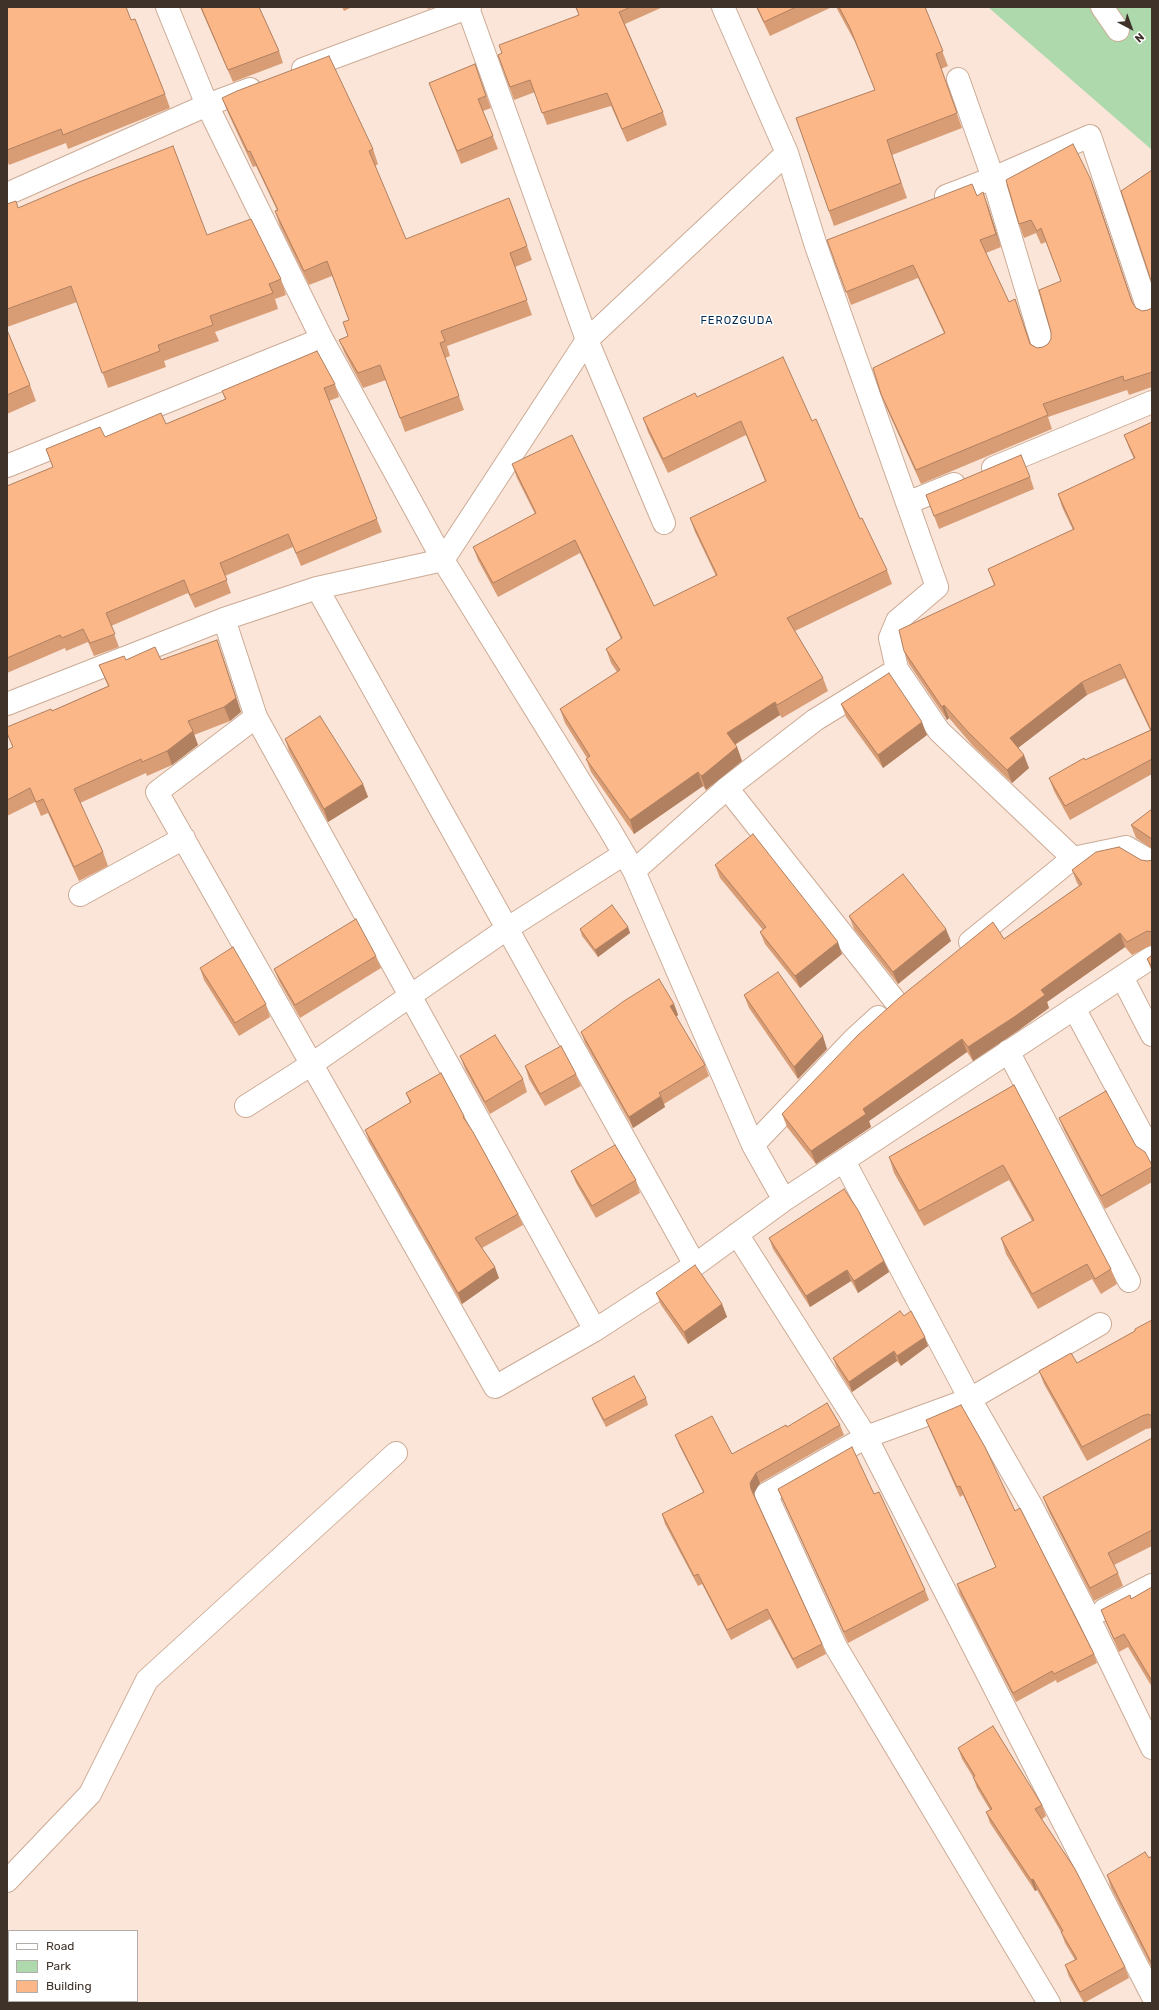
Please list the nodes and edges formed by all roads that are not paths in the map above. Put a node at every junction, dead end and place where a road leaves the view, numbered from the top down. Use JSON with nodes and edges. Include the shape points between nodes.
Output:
{"nodes":[{"id":1,"x":167,"y":7,"type":"edge"},
{"id":2,"x":469,"y":7,"type":"edge"},
{"id":3,"x":723,"y":7,"type":"edge"},
{"id":4,"x":1102,"y":7,"type":"edge"},
{"id":5,"x":1118,"y":30,"type":"dead end"},
{"id":6,"x":958,"y":79,"type":"dead end"},
{"id":7,"x":207,"y":105,"type":"junction"},
{"id":8,"x":787,"y":153,"type":"junction"},
{"id":9,"x":993,"y":178,"type":"junction"},
{"id":10,"x":7,"y":194,"type":"edge"},
{"id":11,"x":927,"y":204,"type":"edge"},
{"id":12,"x":838,"y":238,"type":"edge"},
{"id":13,"x":816,"y":246,"type":"junction"},
{"id":14,"x":1149,"y":312,"type":"edge"},
{"id":15,"x":322,"y":339,"type":"junction"},
{"id":16,"x":587,"y":340,"type":"junction"},
{"id":17,"x":1044,"y":348,"type":"edge"},
{"id":18,"x":1152,"y":402,"type":"edge"},
{"id":19,"x":7,"y":466,"type":"edge"},
{"id":20,"x":907,"y":503,"type":"junction"},
{"id":21,"x":664,"y":524,"type":"dead end"},
{"id":22,"x":443,"y":560,"type":"junction"},
{"id":23,"x":317,"y":588,"type":"junction"},
{"id":24,"x":224,"y":619,"type":"junction"},
{"id":25,"x":897,"y":669,"type":"junction"},
{"id":26,"x":7,"y":704,"type":"edge"},
{"id":27,"x":256,"y":717,"type":"junction"},
{"id":28,"x":728,"y":788,"type":"junction"},
{"id":29,"x":184,"y":838,"type":"junction"},
{"id":30,"x":1072,"y":858,"type":"junction"},
{"id":31,"x":629,"y":862,"type":"junction"},
{"id":32,"x":1152,"y":862,"type":"edge"},
{"id":33,"x":80,"y":895,"type":"dead end"},
{"id":34,"x":508,"y":928,"type":"junction"},
{"id":35,"x":957,"y":952,"type":"edge"},
{"id":36,"x":1152,"y":957,"type":"edge"},
{"id":37,"x":1122,"y":977,"type":"junction"},
{"id":38,"x":914,"y":987,"type":"edge"},
{"id":39,"x":408,"y":995,"type":"junction"},
{"id":40,"x":896,"y":1002,"type":"junction"},
{"id":41,"x":1074,"y":1008,"type":"junction"},
{"id":42,"x":1152,"y":1035,"type":"edge"},
{"id":43,"x":1008,"y":1051,"type":"junction"},
{"id":44,"x":312,"y":1064,"type":"junction"},
{"id":45,"x":246,"y":1106,"type":"dead end"},
{"id":46,"x":754,"y":1145,"type":"junction"},
{"id":47,"x":1152,"y":1154,"type":"edge"},
{"id":48,"x":844,"y":1161,"type":"junction"},
{"id":49,"x":784,"y":1200,"type":"junction"},
{"id":50,"x":737,"y":1234,"type":"junction"},
{"id":51,"x":695,"y":1265,"type":"junction"},
{"id":52,"x":1129,"y":1281,"type":"dead end"},
{"id":53,"x":1100,"y":1324,"type":"dead end"},
{"id":54,"x":595,"y":1330,"type":"junction"},
{"id":55,"x":970,"y":1399,"type":"junction"},
{"id":56,"x":866,"y":1437,"type":"junction"},
{"id":57,"x":396,"y":1453,"type":"dead end"},
{"id":58,"x":1052,"y":1494,"type":"edge"},
{"id":59,"x":1031,"y":1505,"type":"junction"},
{"id":60,"x":1152,"y":1585,"type":"edge"},
{"id":61,"x":1089,"y":1618,"type":"junction"},
{"id":62,"x":1152,"y":1748,"type":"edge"},
{"id":63,"x":7,"y":1881,"type":"edge"},
{"id":64,"x":1152,"y":1995,"type":"edge"},
{"id":65,"x":1049,"y":2003,"type":"edge"}],
"edges":[{"from":1,"to":7,"type":"street"},
{"from":2,"to":7,"type":"street"},
{"from":2,"to":16,"type":"street"},
{"from":3,"to":8,"type":"street"},
{"from":4,"to":5,"type":"street"},
{"from":6,"to":9,"type":"street"},
{"from":7,"to":10,"type":"street"},
{"from":7,"to":15,"type":"street"},
{"from":8,"to":13,"type":"street"},
{"from":8,"to":16,"type":"street"},
{"from":9,"to":11,"type":"street"},
{"from":9,"to":14,"type":"street","via":[[1090,136]]},
{"from":9,"to":17,"type":"street"},
{"from":12,"to":13,"type":"street"},
{"from":13,"to":20,"type":"street"},
{"from":15,"to":19,"type":"street"},
{"from":15,"to":22,"type":"street"},
{"from":16,"to":21,"type":"street"},
{"from":16,"to":22,"type":"street"},
{"from":18,"to":20,"type":"street"},
{"from":20,"to":25,"type":"street","via":[[937,587],[897,621],[890,638]]},
{"from":22,"to":23,"type":"street"},
{"from":22,"to":31,"type":"street"},
{"from":23,"to":24,"type":"street"},
{"from":23,"to":34,"type":"street"},
{"from":24,"to":26,"type":"street"},
{"from":24,"to":27,"type":"street"},
{"from":25,"to":28,"type":"street","via":[[815,720]]},
{"from":25,"to":30,"type":"street","via":[[939,732]]},
{"from":27,"to":29,"type":"street","via":[[157,792]]},
{"from":27,"to":39,"type":"street"},
{"from":28,"to":31,"type":"street"},
{"from":28,"to":40,"type":"street"},
{"from":29,"to":33,"type":"street"},
{"from":29,"to":44,"type":"street"},
{"from":30,"to":32,"type":"street","via":[[1126,847]]},
{"from":30,"to":35,"type":"street"},
{"from":31,"to":34,"type":"street"},
{"from":31,"to":46,"type":"street"},
{"from":34,"to":39,"type":"street"},
{"from":34,"to":51,"type":"street"},
{"from":36,"to":37,"type":"street"},
{"from":37,"to":41,"type":"street"},
{"from":37,"to":42,"type":"street"},
{"from":38,"to":40,"type":"street"},
{"from":39,"to":44,"type":"street"},
{"from":39,"to":54,"type":"street"},
{"from":40,"to":46,"type":"street","via":[[854,1039]]},
{"from":41,"to":43,"type":"street"},
{"from":41,"to":47,"type":"street"},
{"from":43,"to":48,"type":"street"},
{"from":43,"to":52,"type":"street"},
{"from":44,"to":45,"type":"street"},
{"from":44,"to":54,"type":"street","via":[[495,1386]]},
{"from":46,"to":49,"type":"street"},
{"from":48,"to":49,"type":"street"},
{"from":48,"to":55,"type":"street"},
{"from":49,"to":50,"type":"street"},
{"from":50,"to":51,"type":"street"},
{"from":50,"to":56,"type":"street"},
{"from":51,"to":54,"type":"street"},
{"from":53,"to":55,"type":"street"},
{"from":55,"to":56,"type":"street"},
{"from":55,"to":59,"type":"street"},
{"from":56,"to":64,"type":"street"},
{"from":56,"to":65,"type":"street","via":[[766,1494],[836,1647]]},
{"from":57,"to":63,"type":"street","via":[[147,1680],[90,1794]]},
{"from":58,"to":59,"type":"street"},
{"from":59,"to":61,"type":"street"},
{"from":60,"to":61,"type":"street"},
{"from":61,"to":62,"type":"street"}]}
